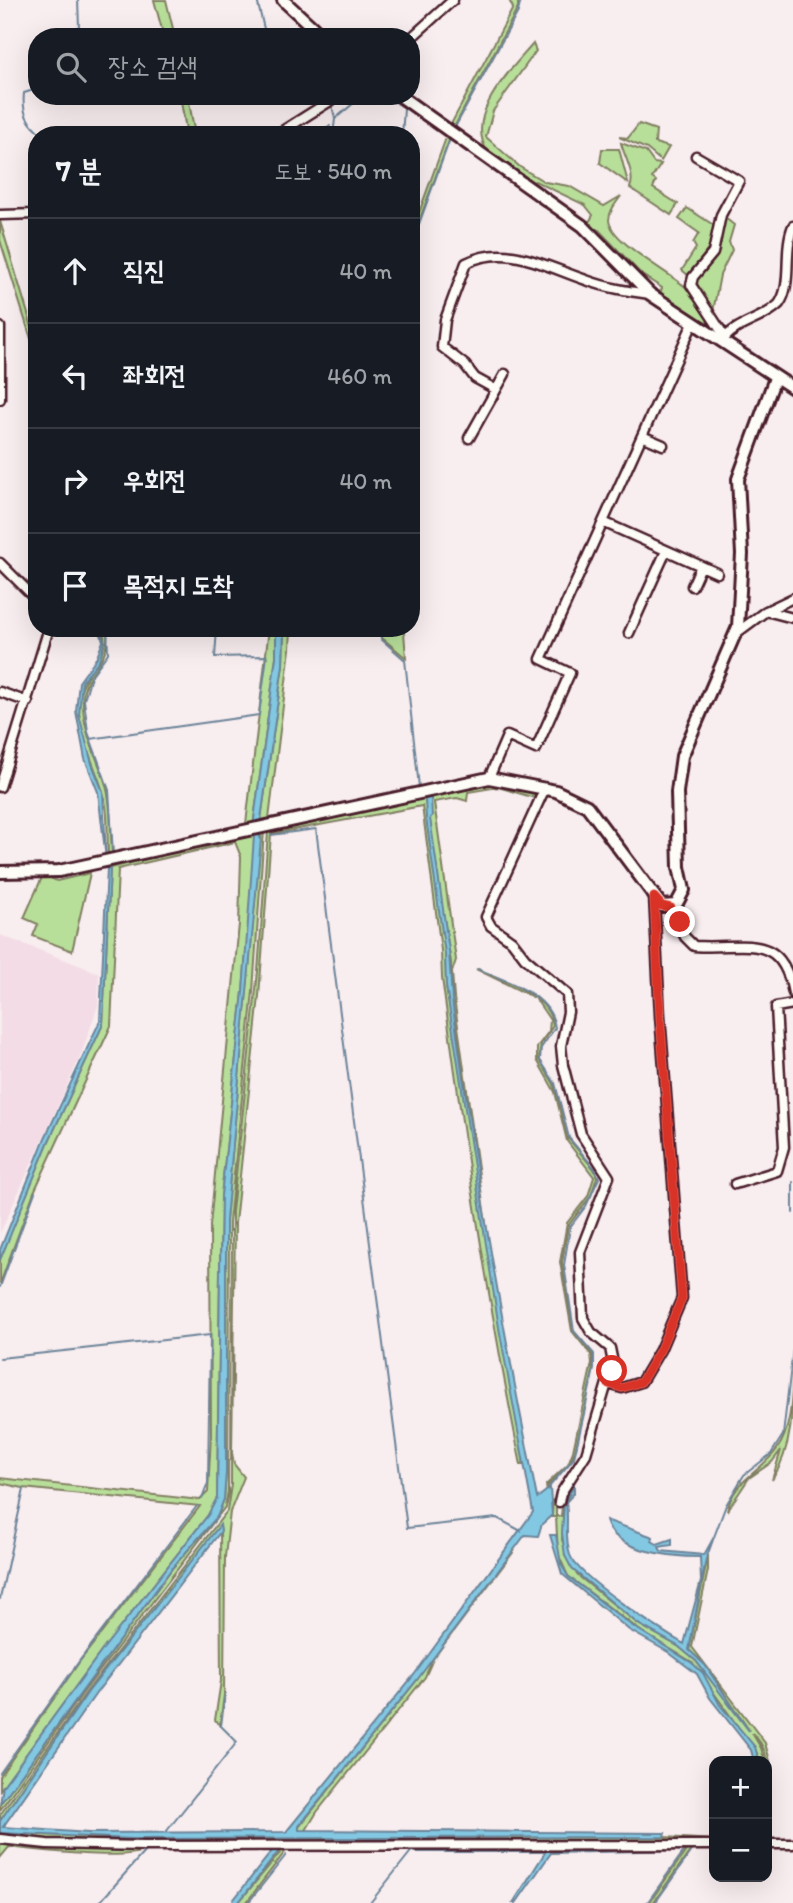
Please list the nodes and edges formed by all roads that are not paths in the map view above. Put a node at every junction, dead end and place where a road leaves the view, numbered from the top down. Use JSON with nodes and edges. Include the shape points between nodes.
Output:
{"nodes":[{"id":1,"x":453,"y":0,"type":"edge"},
{"id":2,"x":289,"y":2,"type":"edge"},
{"id":3,"x":314,"y":28,"type":"edge"},
{"id":4,"x":420,"y":30,"type":"edge"},
{"id":5,"x":324,"y":105,"type":"edge"},
{"id":6,"x":413,"y":105,"type":"edge"},
{"id":7,"x":290,"y":126,"type":"edge"},
{"id":8,"x":696,"y":156,"type":"dead end"},
{"id":9,"x":28,"y":214,"type":"edge"},
{"id":10,"x":0,"y":215,"type":"edge"},
{"id":11,"x":793,"y":226,"type":"edge"},
{"id":12,"x":650,"y":294,"type":"junction"},
{"id":13,"x":693,"y":323,"type":"junction"},
{"id":14,"x":0,"y":327,"type":"edge"},
{"id":15,"x":723,"y":340,"type":"junction"},
{"id":16,"x":505,"y":374,"type":"dead end"},
{"id":17,"x":775,"y":378,"type":"junction"},
{"id":18,"x":793,"y":388,"type":"edge"},
{"id":19,"x":495,"y":389,"type":"junction"},
{"id":20,"x":0,"y":399,"type":"edge"},
{"id":21,"x":642,"y":436,"type":"junction"},
{"id":22,"x":469,"y":438,"type":"dead end"},
{"id":23,"x":663,"y":445,"type":"dead end"},
{"id":24,"x":603,"y":522,"type":"junction"},
{"id":25,"x":666,"y":551,"type":"junction"},
{"id":26,"x":0,"y":563,"type":"edge"},
{"id":27,"x":701,"y":566,"type":"junction"},
{"id":28,"x":717,"y":573,"type":"dead end"},
{"id":29,"x":692,"y":586,"type":"dead end"},
{"id":30,"x":28,"y":591,"type":"edge"},
{"id":31,"x":793,"y":598,"type":"edge"},
{"id":32,"x":766,"y":611,"type":"junction"},
{"id":33,"x":793,"y":618,"type":"edge"},
{"id":34,"x":629,"y":633,"type":"dead end"},
{"id":35,"x":735,"y":634,"type":"junction"},
{"id":36,"x":46,"y":637,"type":"edge"},
{"id":37,"x":0,"y":692,"type":"edge"},
{"id":38,"x":28,"y":702,"type":"junction"},
{"id":39,"x":489,"y":778,"type":"junction"},
{"id":40,"x":0,"y":787,"type":"edge"},
{"id":41,"x":545,"y":788,"type":"junction"},
{"id":42,"x":0,"y":872,"type":"edge"},
{"id":43,"x":654,"y":897,"type":"junction"},
{"id":44,"x":671,"y":908,"type":"junction"},
{"id":45,"x":792,"y":981,"type":"edge"},
{"id":46,"x":793,"y":993,"type":"edge"},
{"id":47,"x":793,"y":1004,"type":"edge"},
{"id":48,"x":735,"y":1184,"type":"dead end"},
{"id":49,"x":609,"y":1384,"type":"junction"},
{"id":50,"x":559,"y":1502,"type":"dead end"},
{"id":51,"x":0,"y":1839,"type":"edge"},
{"id":52,"x":772,"y":1844,"type":"edge"},
{"id":53,"x":793,"y":1844,"type":"edge"},
{"id":54,"x":709,"y":1845,"type":"edge"}],
"edges":[{"from":1,"to":4,"type":"street"},
{"from":2,"to":3,"type":"street"},
{"from":5,"to":7,"type":"street"},
{"from":6,"to":12,"type":"street","via":[[583,226]]},
{"from":8,"to":15,"type":"street","via":[[739,181],[721,215],[713,253],[691,285]]},
{"from":9,"to":10,"type":"street"},
{"from":11,"to":15,"type":"street","via":[[784,297]]},
{"from":12,"to":13,"type":"street"},
{"from":12,"to":19,"type":"street","via":[[610,287],[515,256],[483,255],[466,263],[445,320],[442,347],[475,378]]},
{"from":13,"to":15,"type":"street"},
{"from":13,"to":21,"type":"street"},
{"from":14,"to":20,"type":"street"},
{"from":15,"to":17,"type":"street"},
{"from":16,"to":19,"type":"street"},
{"from":17,"to":18,"type":"street"},
{"from":17,"to":35,"type":"street","via":[[738,479],[742,554]]},
{"from":19,"to":22,"type":"street"},
{"from":21,"to":23,"type":"street"},
{"from":21,"to":24,"type":"street"},
{"from":24,"to":25,"type":"street"},
{"from":24,"to":39,"type":"street","via":[[541,659],[570,673],[536,749],[507,736]]},
{"from":25,"to":27,"type":"street"},
{"from":25,"to":34,"type":"street"},
{"from":26,"to":30,"type":"street"},
{"from":27,"to":28,"type":"street"},
{"from":27,"to":29,"type":"street"},
{"from":31,"to":32,"type":"street"},
{"from":32,"to":33,"type":"street"},
{"from":32,"to":35,"type":"street"},
{"from":35,"to":44,"type":"street","via":[[682,756],[677,792],[684,890]]},
{"from":36,"to":38,"type":"street"},
{"from":37,"to":38,"type":"street"},
{"from":38,"to":40,"type":"street"},
{"from":39,"to":41,"type":"street"},
{"from":39,"to":42,"type":"street","via":[[59,871]]},
{"from":41,"to":43,"type":"street","via":[[587,806]]},
{"from":41,"to":49,"type":"street","via":[[486,918],[569,1000],[561,1046],[563,1065],[581,1135],[609,1177],[580,1252],[583,1318],[613,1356]]},
{"from":43,"to":44,"type":"street"},
{"from":43,"to":49,"type":"street","via":[[682,1298],[641,1382],[622,1388]]},
{"from":44,"to":45,"type":"street","via":[[694,946],[757,945],[785,964]]},
{"from":45,"to":46,"type":"street"},
{"from":47,"to":48,"type":"street","via":[[776,1007],[784,1147],[777,1171]]},
{"from":49,"to":50,"type":"street","via":[[586,1454]]},
{"from":51,"to":54,"type":"street","via":[[144,1846]]},
{"from":52,"to":53,"type":"street"}]}
